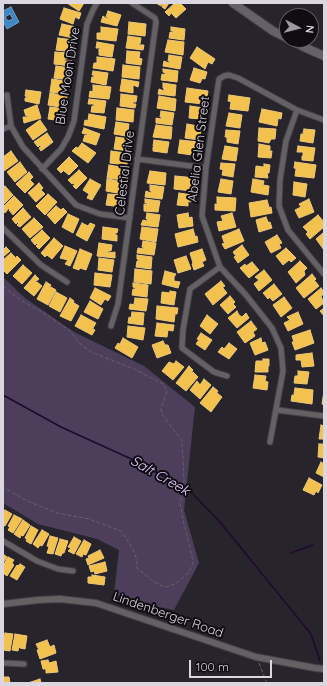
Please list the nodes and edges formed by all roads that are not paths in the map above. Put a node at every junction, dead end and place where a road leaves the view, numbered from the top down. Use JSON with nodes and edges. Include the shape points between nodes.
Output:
{"nodes":[{"id":1,"x":97,"y":3,"type":"edge"},
{"id":2,"x":132,"y":3,"type":"edge"},
{"id":3,"x":232,"y":3,"type":"edge"},
{"id":4,"x":279,"y":34,"type":"edge"},
{"id":5,"x":306,"y":48,"type":"edge"},
{"id":6,"x":324,"y":56,"type":"edge"},
{"id":7,"x":7,"y":95,"type":"dead end"},
{"id":8,"x":297,"y":110,"type":"junction"},
{"id":9,"x":324,"y":120,"type":"edge"},
{"id":10,"x":11,"y":126,"type":"junction"},
{"id":11,"x":3,"y":129,"type":"edge"},
{"id":12,"x":137,"y":159,"type":"junction"},
{"id":13,"x":206,"y":168,"type":"junction"},
{"id":14,"x":42,"y":169,"type":"junction"},
{"id":15,"x":130,"y":218,"type":"junction"},
{"id":16,"x":3,"y":228,"type":"edge"},
{"id":17,"x":220,"y":267,"type":"junction"},
{"id":18,"x":324,"y":274,"type":"edge"},
{"id":19,"x":67,"y":282,"type":"dead end"},
{"id":20,"x":111,"y":326,"type":"dead end"},
{"id":21,"x":227,"y":376,"type":"dead end"},
{"id":22,"x":277,"y":410,"type":"junction"},
{"id":23,"x":324,"y":416,"type":"edge"},
{"id":24,"x":270,"y":442,"type":"dead end"},
{"id":25,"x":3,"y":541,"type":"edge"},
{"id":26,"x":73,"y":571,"type":"dead end"},
{"id":27,"x":3,"y":604,"type":"edge"},
{"id":28,"x":3,"y":663,"type":"edge"},
{"id":29,"x":24,"y":664,"type":"dead end"},
{"id":30,"x":324,"y":669,"type":"edge"}],
"edges":[{"from":1,"to":14,"type":"street","name":"Blue Moon Drive","via":[[87,24],[74,121],[61,149]]},
{"from":2,"to":12,"type":"street","name":"Celestial Drive","via":[[155,18],[156,22]]},
{"from":3,"to":4,"type":"main road"},
{"from":5,"to":6,"type":"main road"},
{"from":7,"to":10,"type":"street"},
{"from":8,"to":9,"type":"street"},
{"from":8,"to":13,"type":"street","name":"Abelia Glen Street","via":[[238,78],[224,76],[220,79]]},
{"from":8,"to":18,"type":"street","via":[[286,141],[279,206],[288,230]]},
{"from":10,"to":11,"type":"street"},
{"from":10,"to":14,"type":"street","via":[[23,147]]},
{"from":12,"to":13,"type":"street"},
{"from":12,"to":15,"type":"street","name":"Celestial Drive"},
{"from":13,"to":17,"type":"street","name":"Abelia Glen Street","via":[[202,216]]},
{"from":14,"to":15,"type":"street","via":[[76,205],[100,214]]},
{"from":15,"to":20,"type":"street","name":"Celestial Drive","via":[[118,304]]},
{"from":16,"to":19,"type":"street","via":[[41,266]]},
{"from":17,"to":21,"type":"street","via":[[190,289],[182,348],[214,372]]},
{"from":17,"to":22,"type":"street","name":"Abelia Glen Street","via":[[272,328],[281,348],[283,372]]},
{"from":22,"to":23,"type":"street"},
{"from":22,"to":24,"type":"street","name":"Abelia Glen Street"},
{"from":25,"to":26,"type":"street","via":[[37,561],[58,569]]},
{"from":27,"to":30,"type":"street","name":"Lindenberger Road","via":[[60,599],[96,603],[256,657]]},
{"from":28,"to":29,"type":"street"}]}
